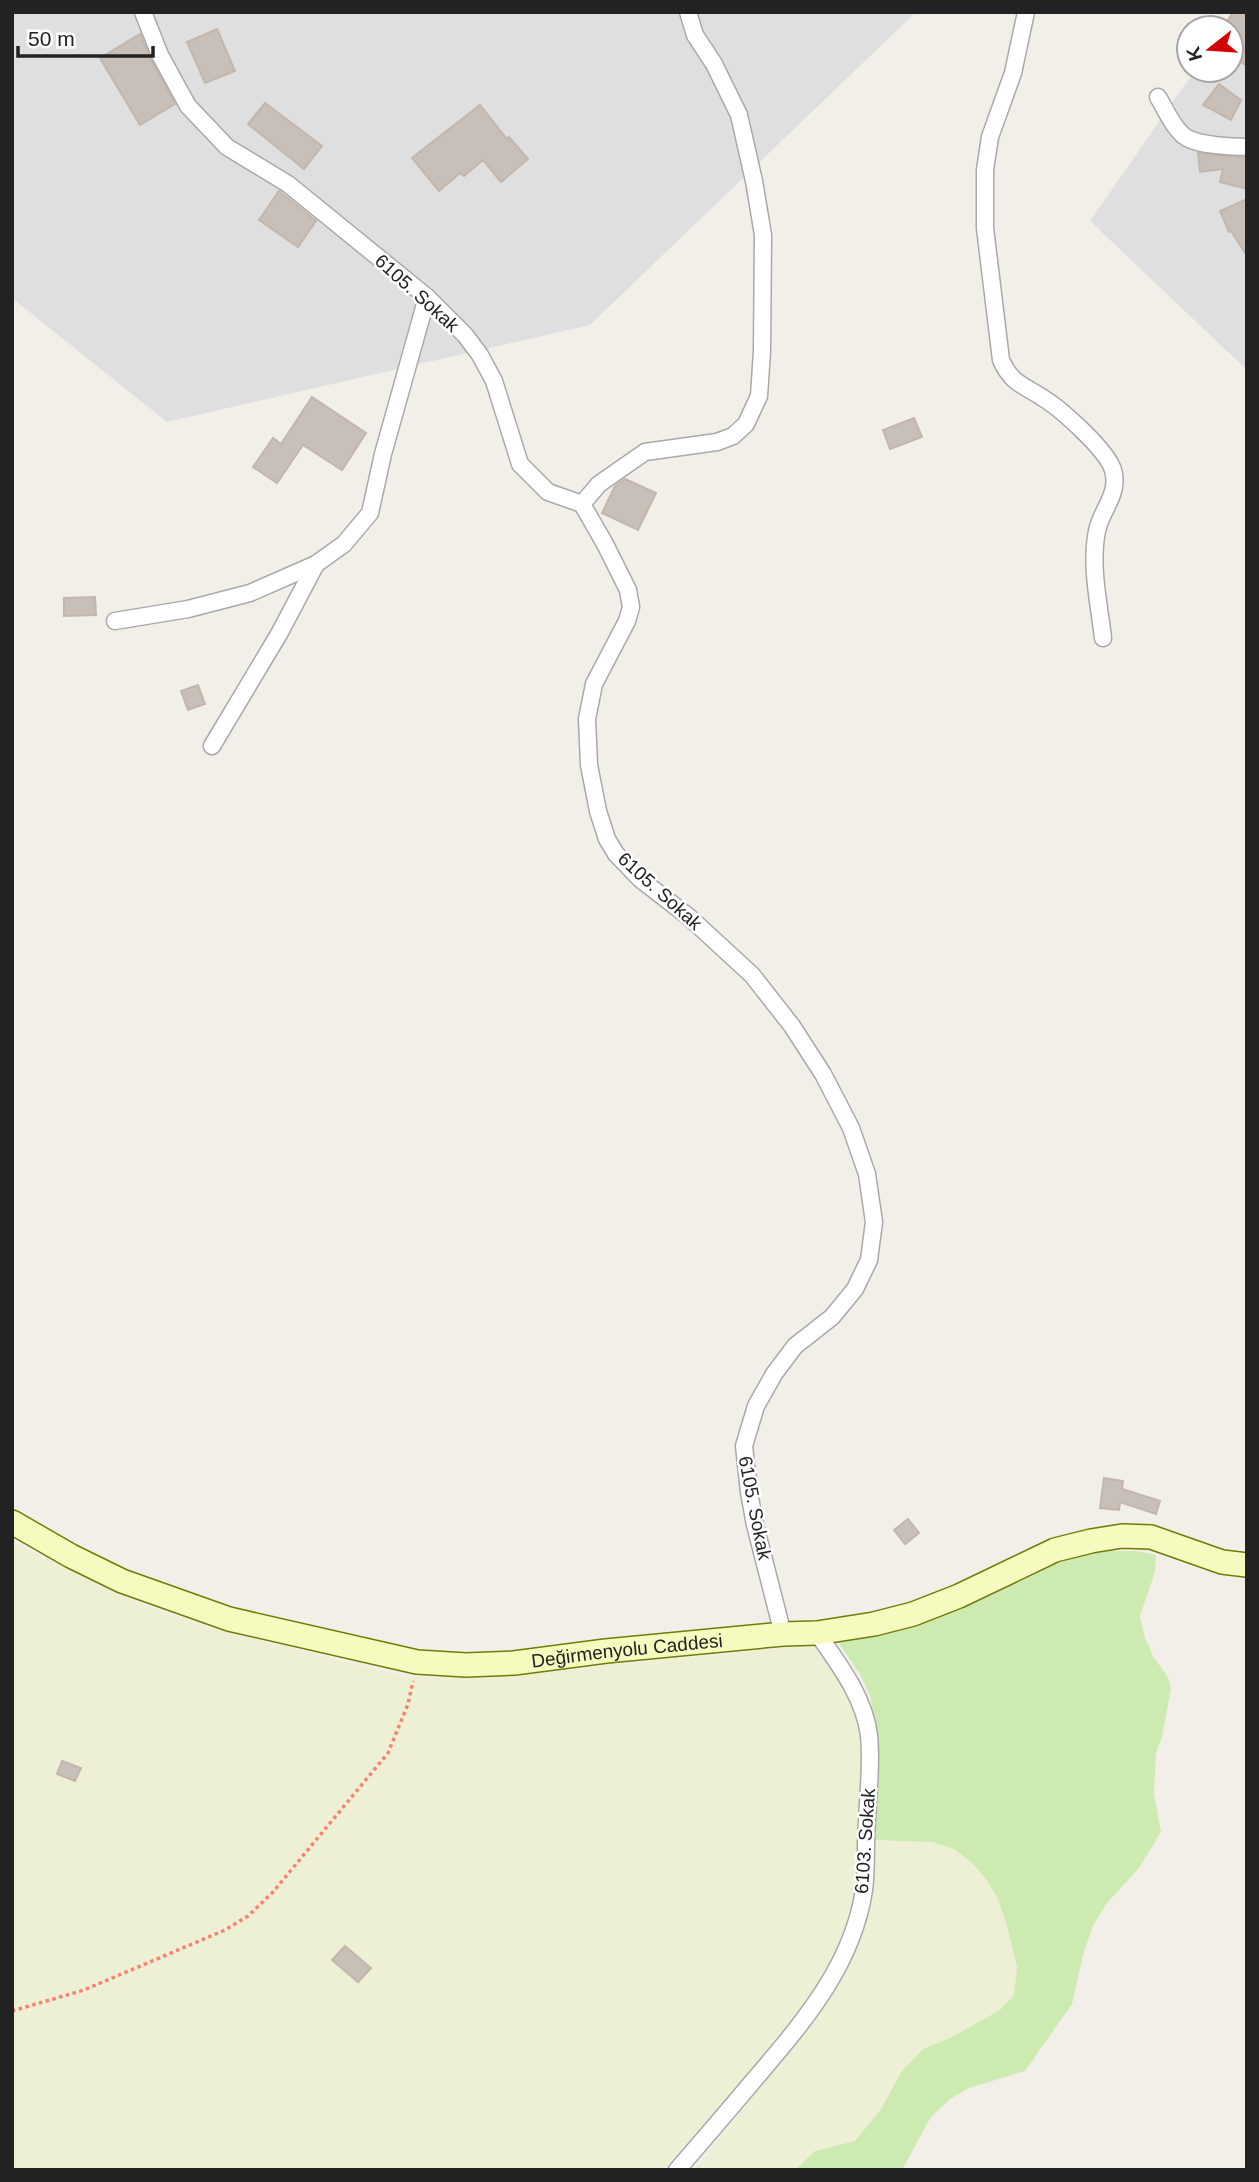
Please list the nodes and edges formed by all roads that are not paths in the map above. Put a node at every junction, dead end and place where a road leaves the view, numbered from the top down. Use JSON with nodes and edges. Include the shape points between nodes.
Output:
{"nodes":[{"id":1,"x":143,"y":12,"type":"edge"},
{"id":2,"x":688,"y":12,"type":"edge"},
{"id":3,"x":1026,"y":12,"type":"edge"},
{"id":4,"x":1158,"y":97,"type":"dead end"},
{"id":5,"x":1247,"y":147,"type":"edge"},
{"id":6,"x":427,"y":297,"type":"junction"},
{"id":7,"x":582,"y":504,"type":"junction"},
{"id":8,"x":316,"y":564,"type":"junction"},
{"id":9,"x":115,"y":621,"type":"dead end"},
{"id":10,"x":1103,"y":638,"type":"dead end"},
{"id":11,"x":212,"y":746,"type":"dead end"},
{"id":12,"x":12,"y":1522,"type":"edge"},
{"id":13,"x":1247,"y":1565,"type":"edge"},
{"id":14,"x":817,"y":1633,"type":"junction"},
{"id":15,"x":783,"y":1634,"type":"junction"},
{"id":16,"x":677,"y":2170,"type":"edge"}],
"edges":[{"from":1,"to":6,"type":"street","name":"6105. Sokak","via":[[188,106],[227,148],[288,184]]},
{"from":2,"to":7,"type":"street","via":[[695,35],[739,115],[754,181],[763,236],[759,396],[746,424],[733,436],[645,452],[599,484]]},
{"from":3,"to":10,"type":"street","via":[[985,170],[985,228],[1000,359],[1007,375],[1045,399],[1096,444],[1113,469],[1115,487],[1097,530],[1094,568]]},
{"from":4,"to":5,"type":"street","via":[[1187,138]]},
{"from":6,"to":7,"type":"street","name":"6105. Sokak","via":[[465,335],[494,380],[520,464],[548,492]]},
{"from":6,"to":8,"type":"street","via":[[370,513],[344,544]]},
{"from":7,"to":15,"type":"street","name":"6105. Sokak","via":[[628,590],[631,607],[594,684],[587,719],[589,765],[607,839],[640,879],[752,975],[792,1026],[851,1128],[867,1174],[874,1223],[869,1260],[855,1289],[832,1317],[795,1346],[774,1374],[756,1406],[744,1446],[755,1525]]},
{"from":8,"to":9,"type":"street","via":[[250,593]]},
{"from":8,"to":11,"type":"street"},
{"from":12,"to":15,"type":"street","name":"Değirmenyolu Caddesi","via":[[122,1581],[177,1602],[280,1632],[417,1662],[514,1662]]},
{"from":13,"to":14,"type":"street","name":"Değirmenyolu Caddesi","via":[[1222,1562],[1151,1537],[1122,1536],[1055,1550],[913,1614]]},
{"from":14,"to":15,"type":"street","name":"Değirmenyolu Caddesi"},
{"from":14,"to":16,"type":"street","name":"6103. Sokak","via":[[852,1686],[869,1734],[866,1865],[859,1912],[830,1983],[802,2023]]}]}
